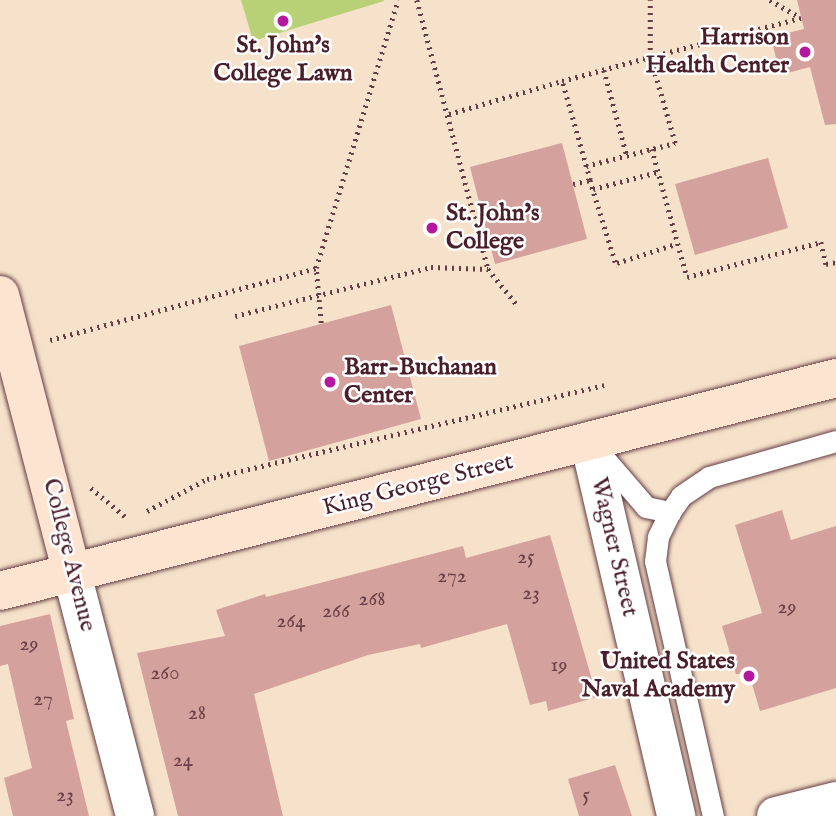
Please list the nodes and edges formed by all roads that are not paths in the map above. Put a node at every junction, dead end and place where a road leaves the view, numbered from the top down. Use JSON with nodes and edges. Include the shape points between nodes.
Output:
{"nodes":[{"id":1,"x":0,"y":295,"type":"edge"},
{"id":2,"x":836,"y":378,"type":"edge"},
{"id":3,"x":589,"y":441,"type":"junction"},
{"id":4,"x":836,"y":441,"type":"edge"},
{"id":5,"x":670,"y":512,"type":"junction"},
{"id":6,"x":72,"y":574,"type":"junction"},
{"id":7,"x":0,"y":591,"type":"edge"},
{"id":8,"x":836,"y":801,"type":"edge"},
{"id":9,"x":135,"y":816,"type":"edge"},
{"id":10,"x":676,"y":816,"type":"edge"},
{"id":11,"x":713,"y":816,"type":"edge"},
{"id":12,"x":776,"y":816,"type":"edge"}],
"edges":[{"from":1,"to":6,"type":"main road","name":"College Avenue"},
{"from":2,"to":3,"type":"main road","name":"King George Street"},
{"from":3,"to":5,"type":"lane","via":[[646,507]]},
{"from":3,"to":6,"type":"main road","name":"King George Street"},
{"from":3,"to":10,"type":"street","name":"Wagner Street"},
{"from":4,"to":5,"type":"lane","via":[[709,477],[681,496]]},
{"from":5,"to":11,"type":"lane","via":[[658,537],[655,561]]},
{"from":6,"to":7,"type":"main road","name":"King George Street"},
{"from":6,"to":9,"type":"street","name":"College Avenue"},
{"from":8,"to":12,"type":"street"}]}
